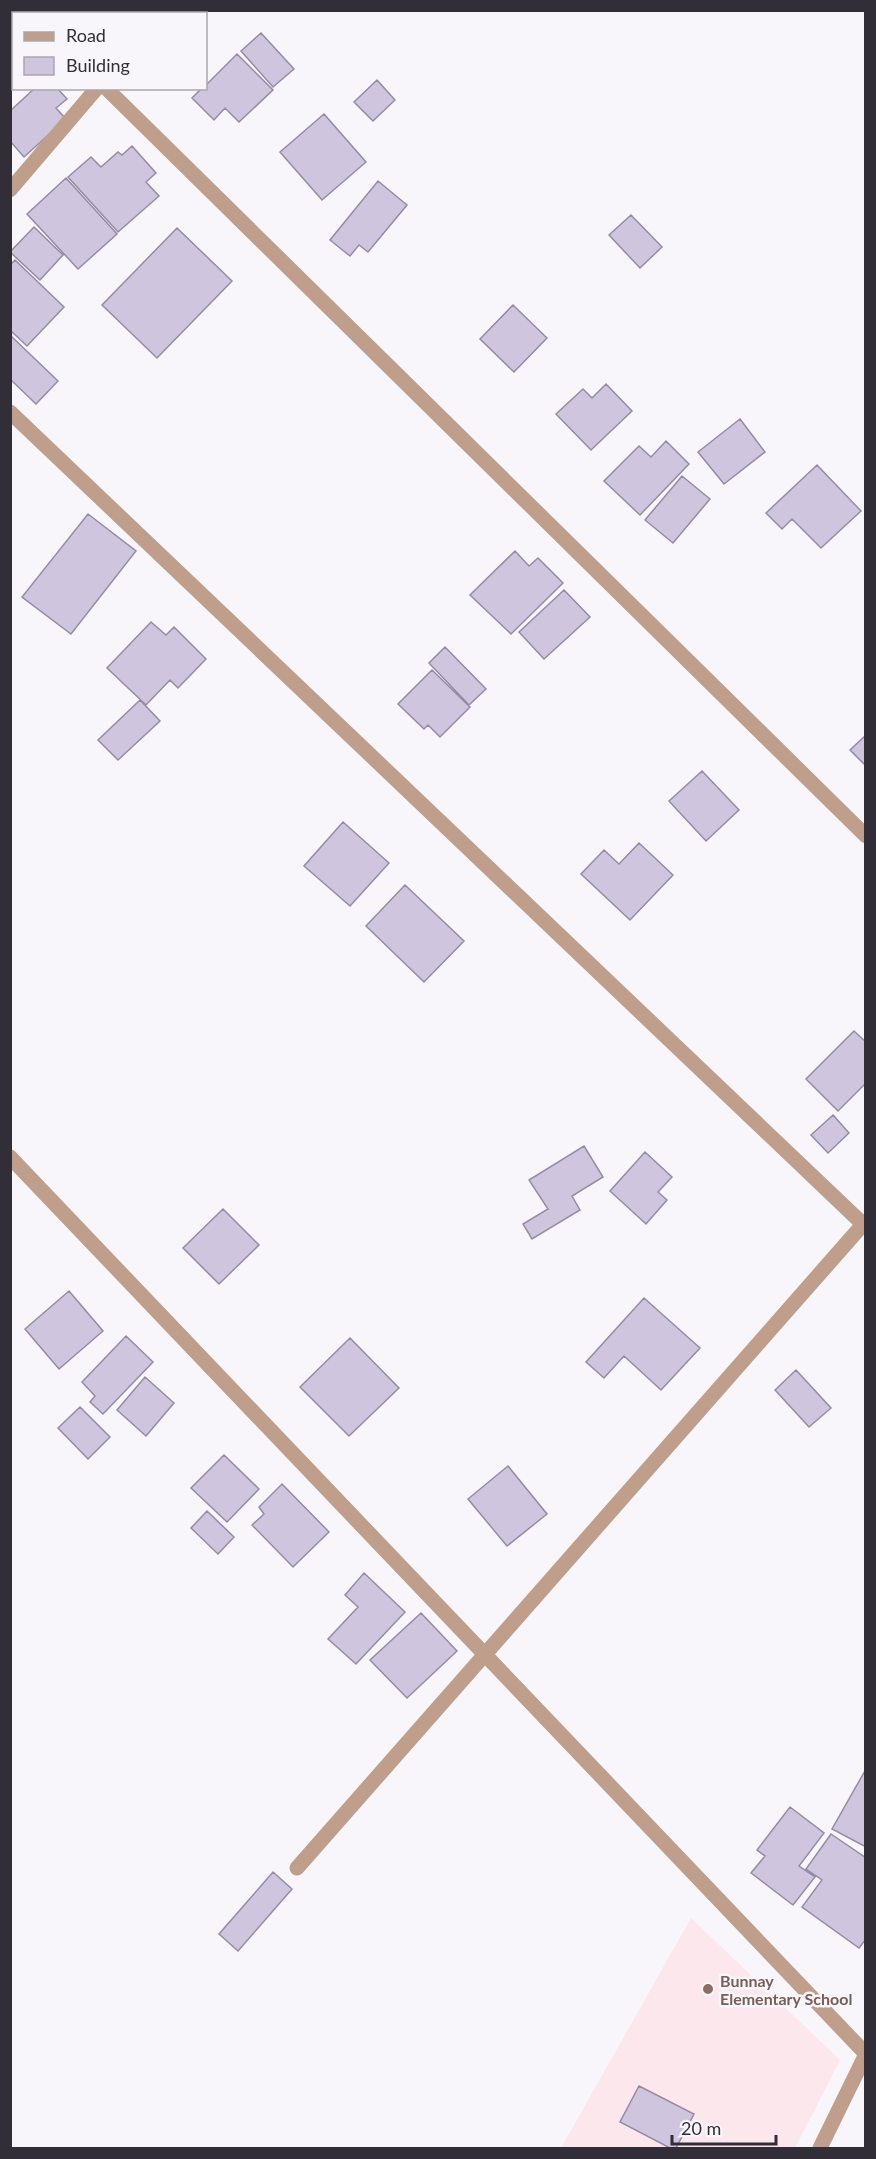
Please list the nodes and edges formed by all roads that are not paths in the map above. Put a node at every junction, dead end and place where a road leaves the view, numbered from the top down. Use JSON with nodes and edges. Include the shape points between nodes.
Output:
{"nodes":[{"id":1,"x":95,"y":90,"type":"edge"},
{"id":2,"x":108,"y":90,"type":"edge"},
{"id":3,"x":10,"y":190,"type":"edge"},
{"id":4,"x":10,"y":412,"type":"edge"},
{"id":5,"x":866,"y":836,"type":"edge"},
{"id":6,"x":10,"y":1157,"type":"edge"},
{"id":7,"x":865,"y":1224,"type":"edge"},
{"id":8,"x":486,"y":1654,"type":"junction"},
{"id":9,"x":297,"y":1868,"type":"dead end"},
{"id":10,"x":866,"y":2054,"type":"edge"},
{"id":11,"x":820,"y":2148,"type":"edge"}],
"edges":[{"from":1,"to":3,"type":"street"},
{"from":2,"to":5,"type":"street"},
{"from":4,"to":7,"type":"street"},
{"from":6,"to":8,"type":"street"},
{"from":7,"to":8,"type":"street"},
{"from":8,"to":9,"type":"street"},
{"from":8,"to":10,"type":"street"},
{"from":10,"to":11,"type":"street"}]}
